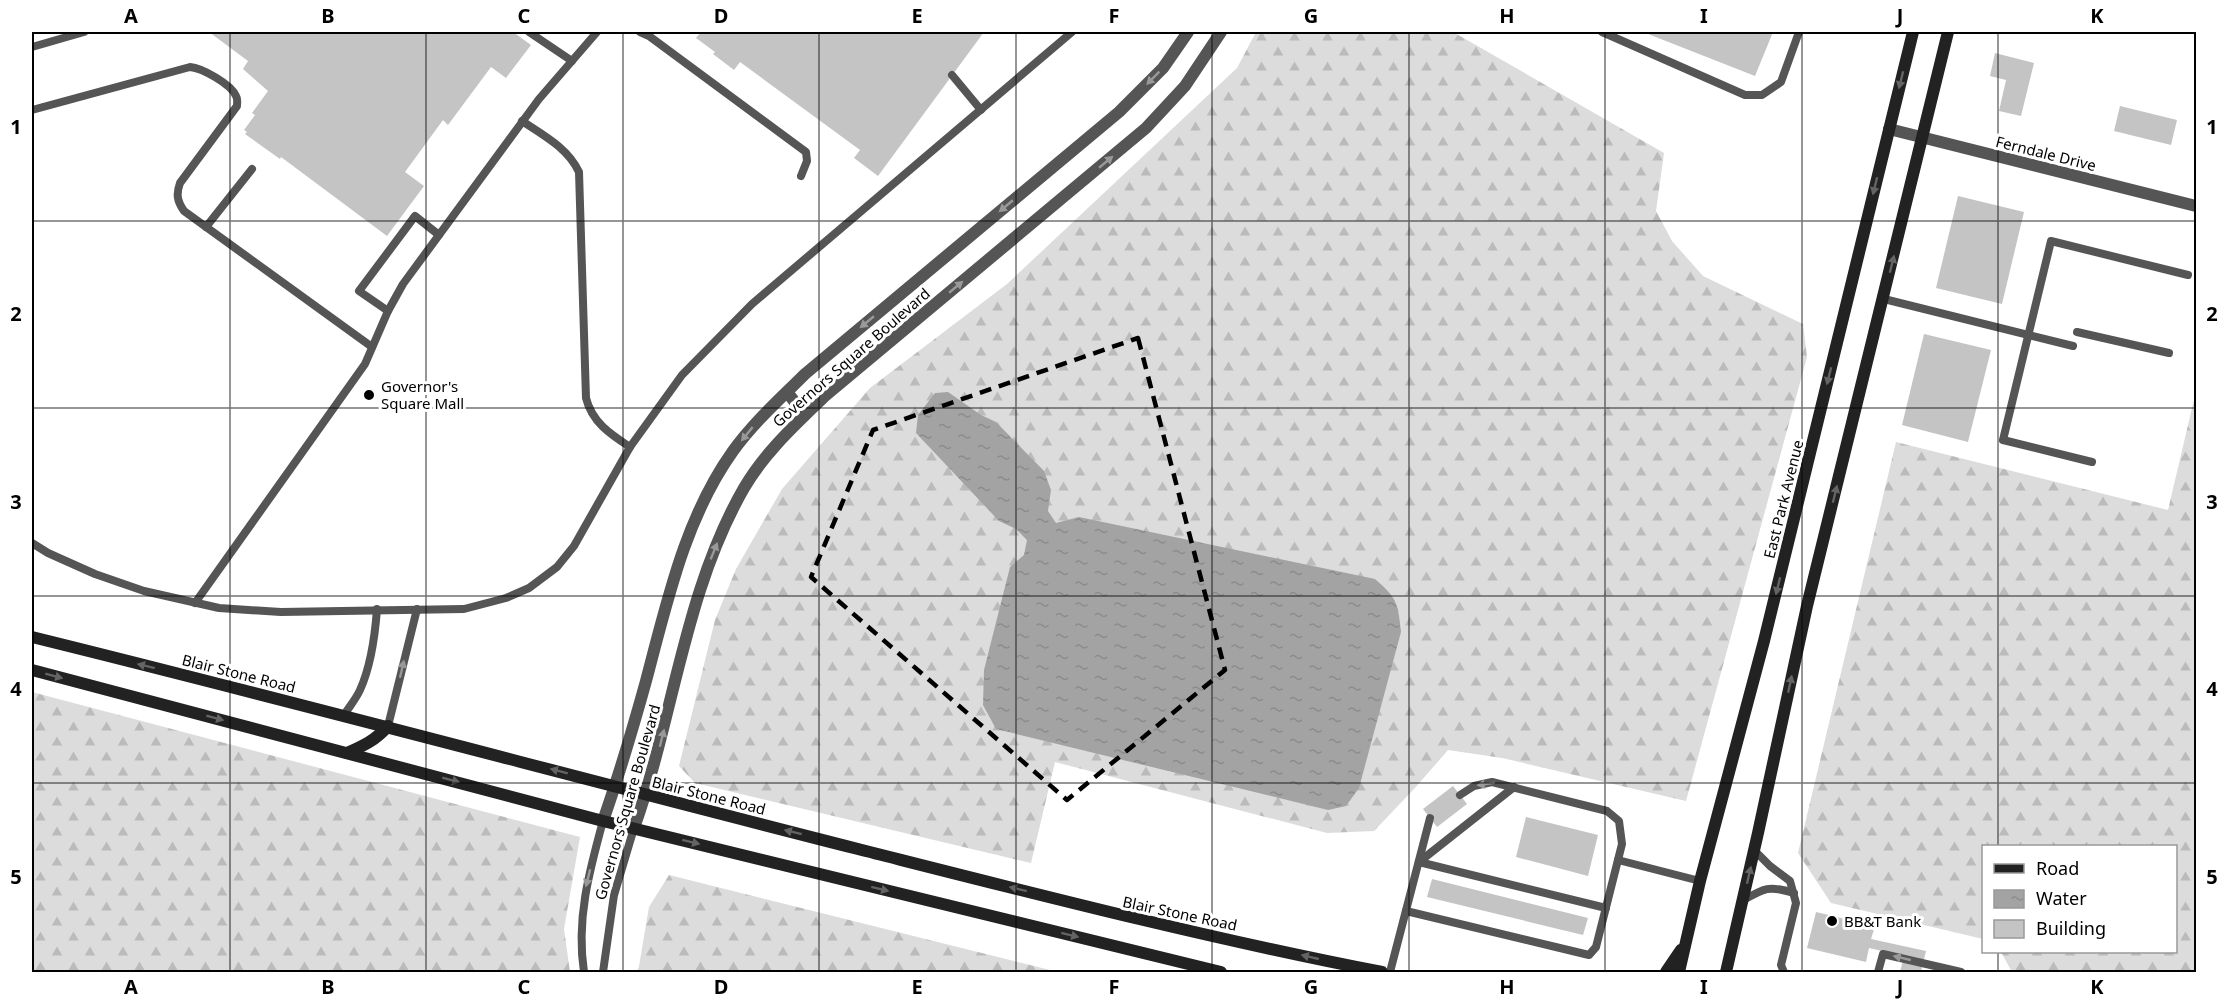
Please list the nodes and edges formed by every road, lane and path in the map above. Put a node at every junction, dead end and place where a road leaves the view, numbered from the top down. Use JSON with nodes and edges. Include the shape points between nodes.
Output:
{"nodes":[{"id":1,"x":84,"y":32,"type":"edge"},
{"id":2,"x":530,"y":32,"type":"edge"},
{"id":3,"x":597,"y":32,"type":"edge"},
{"id":4,"x":640,"y":32,"type":"edge"},
{"id":5,"x":1072,"y":32,"type":"edge"},
{"id":6,"x":1188,"y":32,"type":"edge"},
{"id":7,"x":1221,"y":32,"type":"edge"},
{"id":8,"x":1602,"y":32,"type":"edge"},
{"id":9,"x":1798,"y":32,"type":"edge"},
{"id":10,"x":1913,"y":32,"type":"edge"},
{"id":11,"x":1948,"y":32,"type":"edge"},
{"id":12,"x":32,"y":47,"type":"edge"},
{"id":13,"x":572,"y":62,"type":"junction"},
{"id":14,"x":952,"y":75,"type":"dead end"},
{"id":15,"x":32,"y":110,"type":"edge"},
{"id":16,"x":981,"y":110,"type":"junction"},
{"id":17,"x":522,"y":121,"type":"junction"},
{"id":18,"x":1889,"y":129,"type":"junction"},
{"id":19,"x":1923,"y":138,"type":"junction"},
{"id":20,"x":252,"y":169,"type":"dead end"},
{"id":21,"x":801,"y":176,"type":"dead end"},
{"id":22,"x":2196,"y":206,"type":"edge"},
{"id":23,"x":206,"y":227,"type":"junction"},
{"id":24,"x":439,"y":235,"type":"junction"},
{"id":25,"x":2188,"y":275,"type":"dead end"},
{"id":26,"x":1884,"y":299,"type":"junction"},
{"id":27,"x":388,"y":311,"type":"junction"},
{"id":28,"x":2077,"y":332,"type":"dead end"},
{"id":29,"x":2028,"y":336,"type":"junction"},
{"id":30,"x":2073,"y":346,"type":"dead end"},
{"id":31,"x":372,"y":347,"type":"junction"},
{"id":32,"x":2169,"y":353,"type":"dead end"},
{"id":33,"x":787,"y":392,"type":"junction"},
{"id":34,"x":805,"y":414,"type":"junction"},
{"id":35,"x":630,"y":447,"type":"junction"},
{"id":36,"x":2092,"y":462,"type":"dead end"},
{"id":37,"x":32,"y":543,"type":"edge"},
{"id":38,"x":195,"y":603,"type":"junction"},
{"id":39,"x":378,"y":609,"type":"junction"},
{"id":40,"x":417,"y":609,"type":"junction"},
{"id":41,"x":32,"y":637,"type":"edge"},
{"id":42,"x":32,"y":670,"type":"edge"},
{"id":43,"x":344,"y":715,"type":"junction"},
{"id":44,"x":388,"y":726,"type":"junction"},
{"id":45,"x":347,"y":753,"type":"junction"},
{"id":46,"x":615,"y":786,"type":"junction"},
{"id":47,"x":1514,"y":787,"type":"junction"},
{"id":48,"x":646,"y":795,"type":"junction"},
{"id":49,"x":1460,"y":795,"type":"dead end"},
{"id":50,"x":1430,"y":818,"type":"dead end"},
{"id":51,"x":603,"y":821,"type":"junction"},
{"id":52,"x":634,"y":828,"type":"junction"},
{"id":53,"x":1754,"y":850,"type":"junction"},
{"id":54,"x":1618,"y":860,"type":"junction"},
{"id":55,"x":1419,"y":862,"type":"junction"},
{"id":56,"x":1700,"y":881,"type":"junction"},
{"id":57,"x":1794,"y":893,"type":"junction"},
{"id":58,"x":1742,"y":901,"type":"junction"},
{"id":59,"x":1606,"y":908,"type":"junction"},
{"id":60,"x":1406,"y":910,"type":"junction"},
{"id":61,"x":1685,"y":945,"type":"junction"},
{"id":62,"x":1367,"y":971,"type":"edge"},
{"id":63,"x":584,"y":972,"type":"edge"},
{"id":64,"x":603,"y":972,"type":"edge"},
{"id":65,"x":1221,"y":972,"type":"edge"},
{"id":66,"x":1382,"y":972,"type":"edge"},
{"id":67,"x":1390,"y":972,"type":"edge"},
{"id":68,"x":1666,"y":972,"type":"edge"},
{"id":69,"x":1679,"y":972,"type":"edge"},
{"id":70,"x":1726,"y":972,"type":"edge"},
{"id":71,"x":1784,"y":972,"type":"edge"},
{"id":72,"x":1878,"y":972,"type":"edge"},
{"id":73,"x":1961,"y":972,"type":"edge"}],
"edges":[{"from":1,"to":12,"type":"lane"},
{"from":2,"to":13,"type":"lane"},
{"from":3,"to":13,"type":"lane"},
{"from":4,"to":21,"type":"lane","via":[[806,152]]},
{"from":5,"to":16,"type":"lane"},
{"from":6,"to":33,"type":"street","name":"Governors Square Boulevard","one_way":true,"via":[[1163,68],[1119,112]]},
{"from":34,"to":7,"type":"street","name":"Governors Square Boulevard","one_way":true,"via":[[1146,128],[1185,86]]},
{"from":8,"to":9,"type":"lane","via":[[1745,95],[1762,95],[1780,82]]},
{"from":10,"to":18,"type":"main road","name":"East Park Avenue","one_way":true},
{"from":11,"to":19,"type":"main road"},
{"from":13,"to":17,"type":"lane"},
{"from":14,"to":16,"type":"lane"},
{"from":15,"to":23,"type":"lane","via":[[190,67],[207,72],[233,91],[237,101],[178,190],[178,202],[184,211]]},
{"from":16,"to":35,"type":"lane","via":[[752,304],[682,375]]},
{"from":17,"to":24,"type":"lane"},
{"from":17,"to":35,"type":"lane","via":[[557,145],[579,172],[586,398],[597,422]]},
{"from":18,"to":19,"type":"street","name":"Ferndale Drive"},
{"from":18,"to":56,"type":"main road","name":"East Park Avenue","one_way":true,"via":[[1764,641]]},
{"from":19,"to":22,"type":"street","name":"Ferndale Drive"},
{"from":26,"to":19,"type":"main road","one_way":true},
{"from":20,"to":23,"type":"lane"},
{"from":23,"to":31,"type":"lane"},
{"from":24,"to":27,"type":"lane"},
{"from":24,"to":27,"type":"lane","via":[[415,216],[359,291]]},
{"from":25,"to":29,"type":"lane","via":[[2051,241]]},
{"from":26,"to":29,"type":"lane"},
{"from":53,"to":26,"type":"main road","one_way":true,"via":[[1807,606]]},
{"from":27,"to":31,"type":"lane"},
{"from":28,"to":32,"type":"lane"},
{"from":29,"to":30,"type":"lane"},
{"from":29,"to":36,"type":"lane","via":[[2003,440]]},
{"from":31,"to":38,"type":"lane","via":[[356,378]]},
{"from":33,"to":34,"type":"street"},
{"from":33,"to":46,"type":"street","name":"Governors Square Boulevard","one_way":true,"via":[[733,451],[694,523],[680,559]]},
{"from":48,"to":34,"type":"street","name":"Governors Square Boulevard","one_way":true,"via":[[698,596],[725,524],[745,486],[779,440]]},
{"from":35,"to":40,"type":"lane","via":[[574,546],[557,567],[529,588],[506,598],[464,609]]},
{"from":37,"to":38,"type":"lane","via":[[95,574]]},
{"from":38,"to":39,"type":"lane","via":[[280,612]]},
{"from":39,"to":40,"type":"lane"},
{"from":39,"to":43,"type":"lane","via":[[368,667],[360,690]]},
{"from":44,"to":40,"type":"lane","one_way":true},
{"from":43,"to":41,"type":"main road","name":"Blair Stone Road","one_way":true},
{"from":42,"to":45,"type":"main road","one_way":true},
{"from":43,"to":44,"type":"main road","name":"Blair Stone Road"},
{"from":44,"to":45,"type":"main road","via":[[366,745]]},
{"from":46,"to":44,"type":"main road","name":"Blair Stone Road","one_way":true},
{"from":45,"to":51,"type":"main road","one_way":true},
{"from":46,"to":48,"type":"main road","name":"Blair Stone Road"},
{"from":46,"to":51,"type":"street","name":"Governors Square Boulevard"},
{"from":47,"to":49,"type":"lane","one_way":true,"via":[[1492,782],[1474,786]]},
{"from":47,"to":54,"type":"lane","via":[[1606,811],[1619,821],[1622,844]]},
{"from":47,"to":55,"type":"lane"},
{"from":48,"to":52,"type":"street","name":"Governors Square Boulevard"},
{"from":62,"to":48,"type":"main road","name":"Blair Stone Road","one_way":true,"via":[[1103,911]]},
{"from":50,"to":55,"type":"lane"},
{"from":51,"to":52,"type":"main road"},
{"from":51,"to":63,"type":"lane","name":"Governors Square Boulevard","one_way":true,"via":[[581,922]]},
{"from":52,"to":64,"type":"lane","name":"Governors Square Boulevard","via":[[614,895]]},
{"from":52,"to":65,"type":"main road","one_way":true},
{"from":53,"to":57,"type":"lane","via":[[1790,881]]},
{"from":58,"to":53,"type":"main road","one_way":true},
{"from":54,"to":56,"type":"lane"},
{"from":54,"to":59,"type":"lane"},
{"from":55,"to":59,"type":"lane"},
{"from":55,"to":60,"type":"lane"},
{"from":56,"to":61,"type":"main road","name":"East Park Avenue"},
{"from":57,"to":58,"type":"lane","via":[[1767,888]]},
{"from":57,"to":71,"type":"lane","via":[[1796,903],[1781,965]]},
{"from":58,"to":70,"type":"main road"},
{"from":59,"to":60,"type":"lane","via":[[1596,947],[1589,955]]},
{"from":60,"to":67,"type":"lane"},
{"from":61,"to":68,"type":"main road"},
{"from":61,"to":69,"type":"main road","name":"East Park Avenue"},
{"from":62,"to":66,"type":"main road","name":"Blair Stone Road"},
{"from":73,"to":72,"type":"lane","one_way":true,"via":[[1883,954]]}]}
